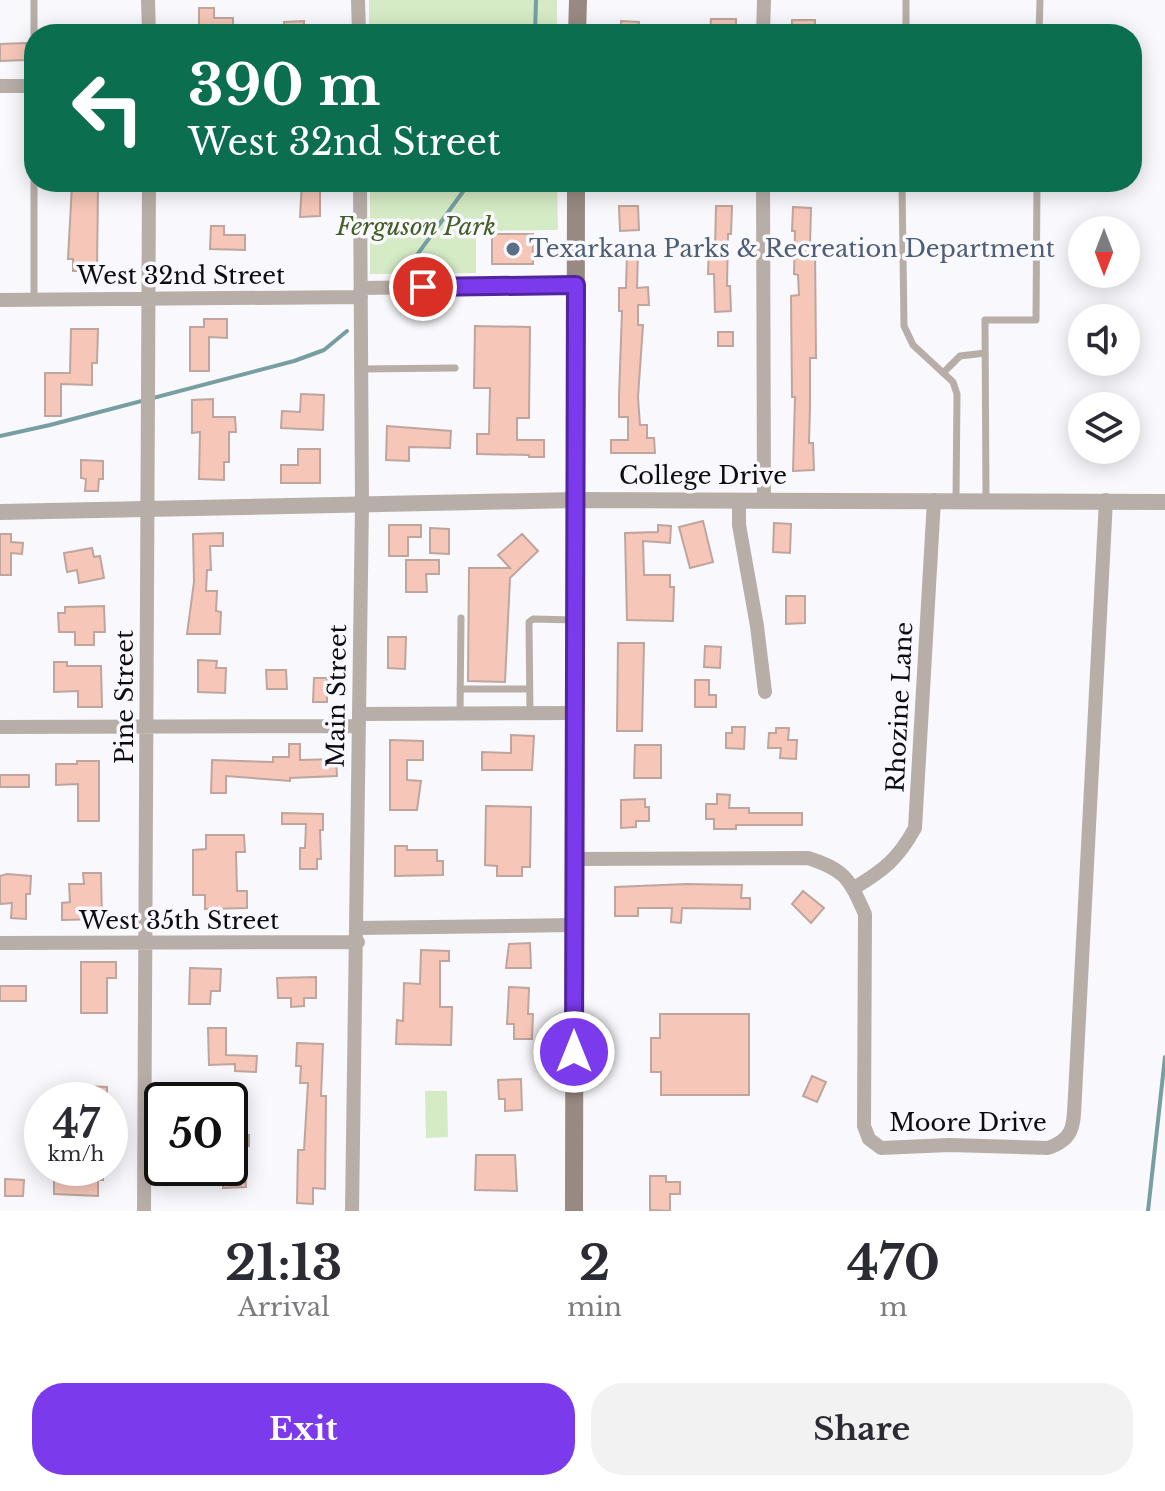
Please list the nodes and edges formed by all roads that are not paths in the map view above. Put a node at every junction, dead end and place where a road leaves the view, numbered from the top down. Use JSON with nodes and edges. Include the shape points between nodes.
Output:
{"nodes":[{"id":1,"x":34,"y":0,"type":"edge"},
{"id":2,"x":148,"y":0,"type":"edge"},
{"id":3,"x":358,"y":0,"type":"edge"},
{"id":4,"x":578,"y":0,"type":"edge"},
{"id":5,"x":764,"y":0,"type":"edge"},
{"id":6,"x":906,"y":0,"type":"edge"},
{"id":7,"x":1040,"y":0,"type":"edge"},
{"id":8,"x":34,"y":24,"type":"edge"},
{"id":9,"x":149,"y":24,"type":"edge"},
{"id":10,"x":359,"y":24,"type":"edge"},
{"id":11,"x":577,"y":24,"type":"edge"},
{"id":12,"x":763,"y":24,"type":"edge"},
{"id":13,"x":906,"y":24,"type":"edge"},
{"id":14,"x":1039,"y":24,"type":"edge"},
{"id":15,"x":0,"y":86,"type":"edge"},
{"id":16,"x":24,"y":86,"type":"edge"},
{"id":17,"x":34,"y":192,"type":"edge"},
{"id":18,"x":149,"y":192,"type":"edge"},
{"id":19,"x":360,"y":192,"type":"edge"},
{"id":20,"x":576,"y":192,"type":"edge"},
{"id":21,"x":762,"y":192,"type":"edge"},
{"id":22,"x":902,"y":192,"type":"edge"},
{"id":23,"x":1037,"y":192,"type":"edge"},
{"id":24,"x":576,"y":285,"type":"junction"},
{"id":25,"x":361,"y":292,"type":"junction"},
{"id":26,"x":147,"y":298,"type":"junction"},
{"id":27,"x":34,"y":299,"type":"junction"},
{"id":28,"x":0,"y":300,"type":"edge"},
{"id":29,"x":985,"y":353,"type":"junction"},
{"id":30,"x":455,"y":368,"type":"dead end"},
{"id":31,"x":362,"y":369,"type":"junction"},
{"id":32,"x":943,"y":373,"type":"junction"},
{"id":33,"x":575,"y":500,"type":"junction"},
{"id":34,"x":739,"y":500,"type":"junction"},
{"id":35,"x":764,"y":500,"type":"junction"},
{"id":36,"x":934,"y":500,"type":"junction"},
{"id":37,"x":956,"y":500,"type":"junction"},
{"id":38,"x":986,"y":500,"type":"junction"},
{"id":39,"x":1106,"y":500,"type":"junction"},
{"id":40,"x":1165,"y":502,"type":"edge"},
{"id":41,"x":362,"y":504,"type":"junction"},
{"id":42,"x":146,"y":508,"type":"junction"},
{"id":43,"x":0,"y":512,"type":"edge"},
{"id":44,"x":461,"y":618,"type":"dead end"},
{"id":45,"x":575,"y":620,"type":"junction"},
{"id":46,"x":460,"y":689,"type":"junction"},
{"id":47,"x":529,"y":689,"type":"junction"},
{"id":48,"x":765,"y":692,"type":"dead end"},
{"id":49,"x":530,"y":713,"type":"junction"},
{"id":50,"x":575,"y":713,"type":"junction"},
{"id":51,"x":460,"y":714,"type":"junction"},
{"id":52,"x":359,"y":720,"type":"junction"},
{"id":53,"x":0,"y":727,"type":"edge"},
{"id":54,"x":148,"y":727,"type":"junction"},
{"id":55,"x":575,"y":859,"type":"junction"},
{"id":56,"x":854,"y":888,"type":"junction"},
{"id":57,"x":574,"y":925,"type":"junction"},
{"id":58,"x":358,"y":935,"type":"junction"},
{"id":59,"x":0,"y":943,"type":"edge"},
{"id":60,"x":147,"y":943,"type":"junction"},
{"id":61,"x":144,"y":1211,"type":"edge"},
{"id":62,"x":352,"y":1211,"type":"edge"},
{"id":63,"x":574,"y":1211,"type":"edge"}],
"edges":[{"from":1,"to":8,"type":"lane"},
{"from":2,"to":9,"type":"street"},
{"from":3,"to":10,"type":"street"},
{"from":4,"to":11,"type":"main road"},
{"from":5,"to":12,"type":"street"},
{"from":6,"to":13,"type":"lane"},
{"from":7,"to":14,"type":"lane"},
{"from":15,"to":16,"type":"street"},
{"from":17,"to":27,"type":"lane"},
{"from":18,"to":26,"type":"street","name":"Pine Street"},
{"from":19,"to":25,"type":"street","name":"Main Street"},
{"from":20,"to":24,"type":"main road"},
{"from":21,"to":35,"type":"street"},
{"from":22,"to":32,"type":"lane","via":[[904,326],[913,345]]},
{"from":23,"to":29,"type":"lane","via":[[1036,320],[985,320]]},
{"from":24,"to":25,"type":"street","name":"West 32nd Street"},
{"from":24,"to":33,"type":"main road"},
{"from":25,"to":26,"type":"street","name":"West 32nd Street"},
{"from":25,"to":31,"type":"street","name":"Main Street"},
{"from":26,"to":27,"type":"street","name":"West 32nd Street"},
{"from":26,"to":42,"type":"street","name":"Pine Street"},
{"from":27,"to":28,"type":"street","name":"West 32nd Street"},
{"from":29,"to":32,"type":"lane","via":[[960,356]]},
{"from":29,"to":38,"type":"lane"},
{"from":30,"to":31,"type":"lane"},
{"from":31,"to":41,"type":"street","name":"Main Street"},
{"from":32,"to":37,"type":"lane","via":[[957,394]]},
{"from":33,"to":34,"type":"street","name":"College Drive"},
{"from":33,"to":41,"type":"street","name":"College Drive"},
{"from":33,"to":45,"type":"main road"},
{"from":34,"to":35,"type":"street","name":"College Drive"},
{"from":34,"to":48,"type":"street"},
{"from":35,"to":36,"type":"street","name":"College Drive"},
{"from":36,"to":37,"type":"street","name":"College Drive"},
{"from":36,"to":56,"type":"street","name":"Rhozine Lane","via":[[915,828],[893,861]]},
{"from":37,"to":38,"type":"street","name":"College Drive"},
{"from":38,"to":39,"type":"street","name":"College Drive"},
{"from":39,"to":40,"type":"street","name":"College Drive"},
{"from":39,"to":56,"type":"street","name":"Moore Drive","via":[[1073,1128],[1063,1142],[1048,1148],[881,1148],[869,1139],[864,1126],[865,914]]},
{"from":41,"to":42,"type":"street","name":"College Drive"},
{"from":41,"to":52,"type":"street","name":"Main Street"},
{"from":42,"to":43,"type":"street","name":"College Drive"},
{"from":42,"to":54,"type":"street","name":"Pine Street"},
{"from":44,"to":46,"type":"lane"},
{"from":45,"to":47,"type":"lane","via":[[529,622]]},
{"from":45,"to":50,"type":"main road"},
{"from":46,"to":47,"type":"lane"},
{"from":46,"to":51,"type":"lane"},
{"from":47,"to":49,"type":"lane"},
{"from":49,"to":50,"type":"street"},
{"from":49,"to":51,"type":"street"},
{"from":50,"to":55,"type":"main road"},
{"from":51,"to":52,"type":"street"},
{"from":52,"to":54,"type":"street"},
{"from":52,"to":58,"type":"street","name":"Main Street"},
{"from":53,"to":54,"type":"street"},
{"from":54,"to":60,"type":"street","name":"Pine Street"},
{"from":55,"to":56,"type":"street","via":[[808,858],[836,868]]},
{"from":55,"to":57,"type":"main road"},
{"from":57,"to":58,"type":"street","name":"West 35th Street"},
{"from":57,"to":63,"type":"main road"},
{"from":58,"to":60,"type":"street","name":"West 35th Street"},
{"from":58,"to":62,"type":"street","name":"Main Street"},
{"from":59,"to":60,"type":"street","name":"West 35th Street"},
{"from":60,"to":61,"type":"street","name":"Pine Street"}]}
